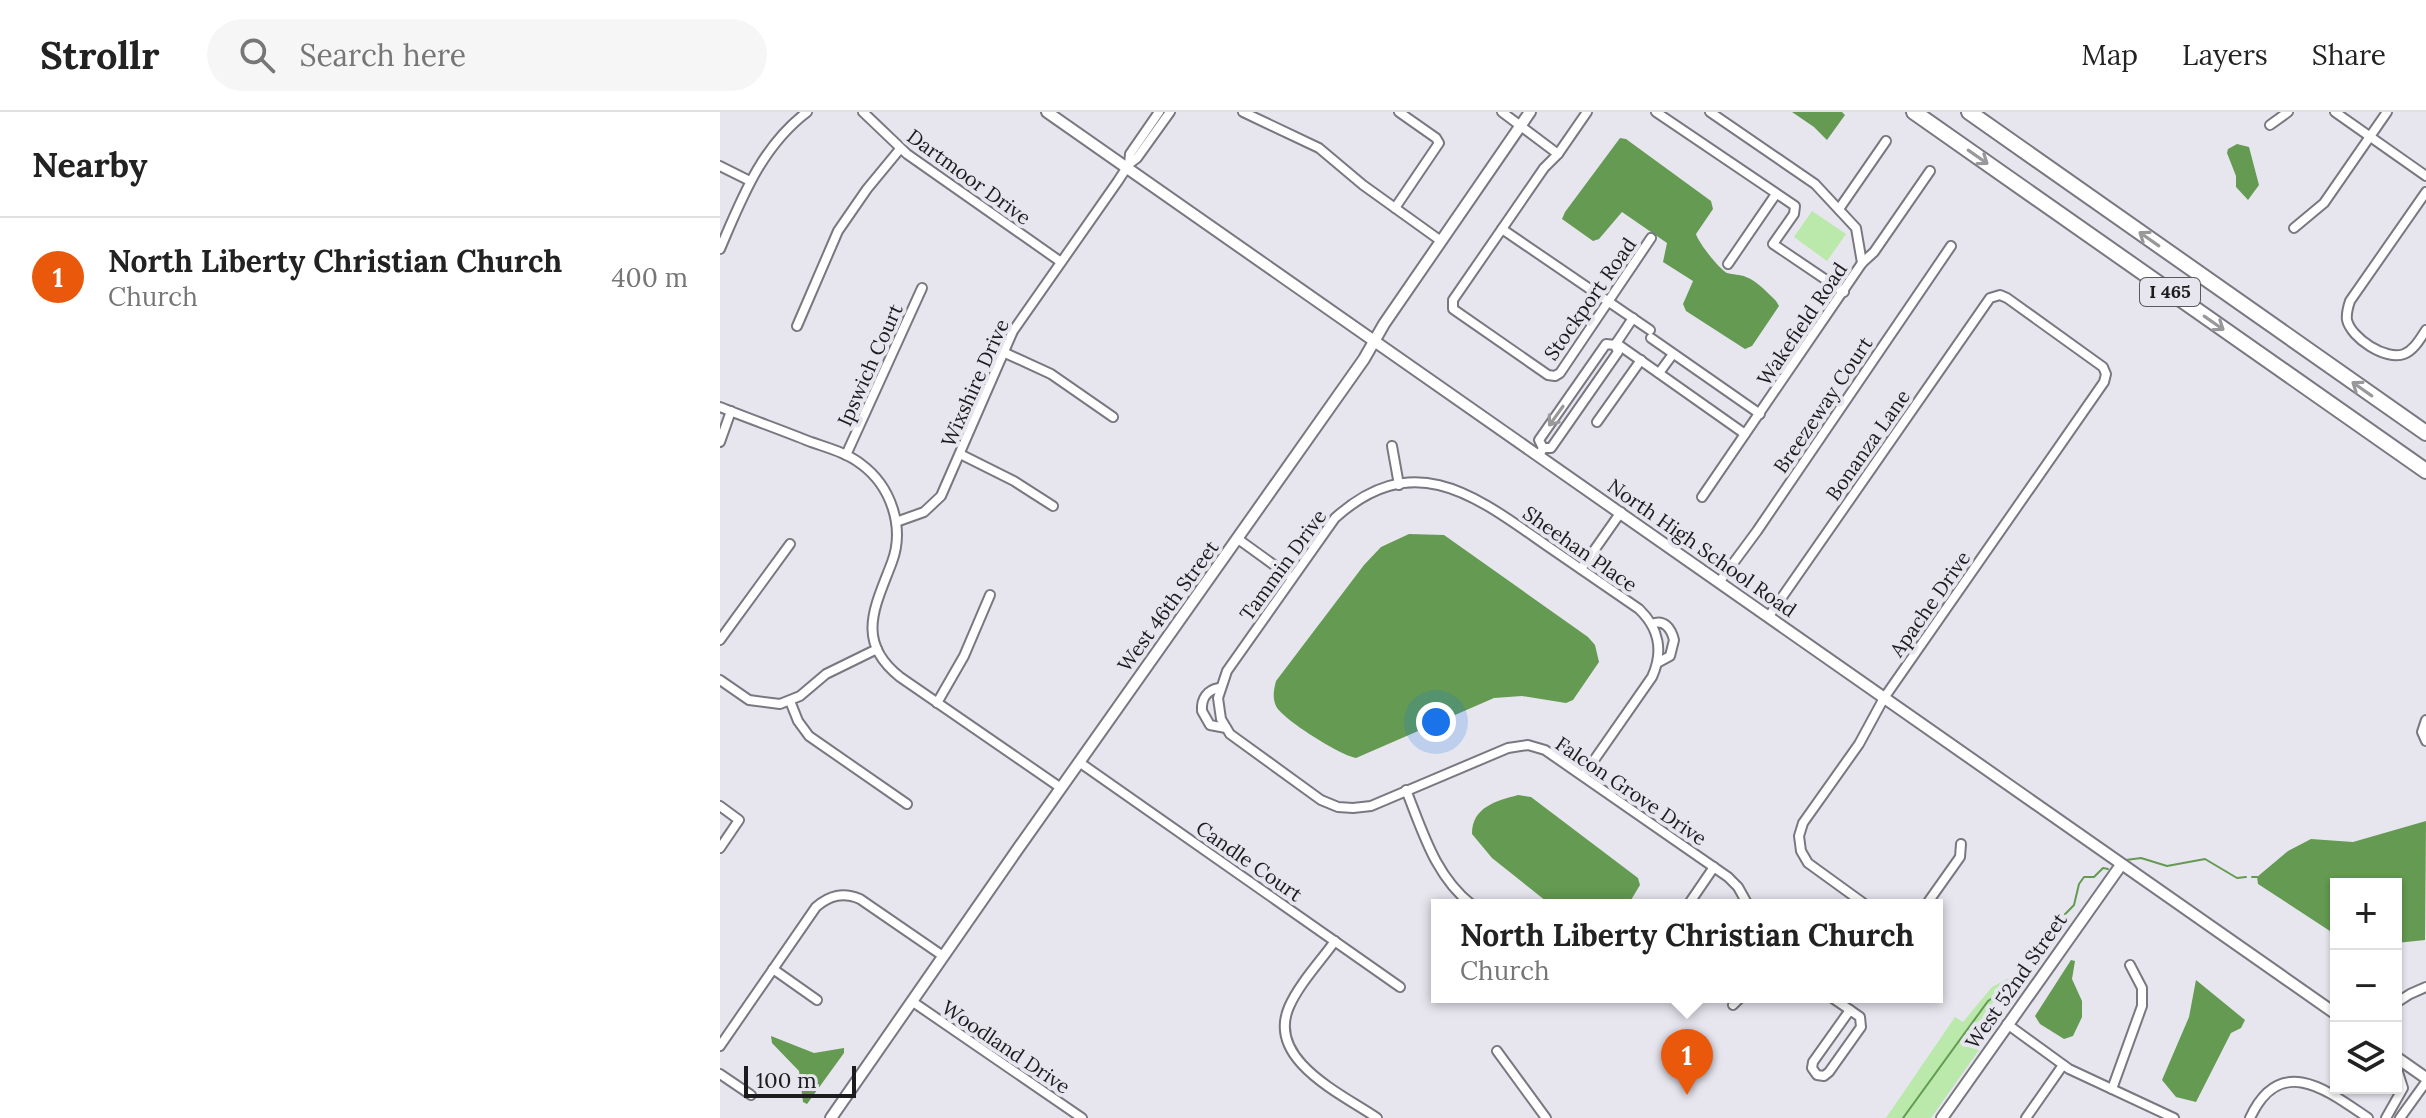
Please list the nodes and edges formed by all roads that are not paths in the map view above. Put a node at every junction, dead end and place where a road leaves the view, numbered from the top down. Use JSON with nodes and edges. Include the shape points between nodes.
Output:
{"nodes":[{"id":1,"x":863,"y":112,"type":"edge"},
{"id":2,"x":1047,"y":112,"type":"edge"},
{"id":3,"x":1159,"y":112,"type":"edge"},
{"id":4,"x":1170,"y":112,"type":"edge"},
{"id":5,"x":1243,"y":112,"type":"edge"},
{"id":6,"x":1399,"y":112,"type":"edge"},
{"id":7,"x":1502,"y":112,"type":"edge"},
{"id":8,"x":1530,"y":112,"type":"edge"},
{"id":9,"x":1587,"y":112,"type":"edge"},
{"id":10,"x":1656,"y":112,"type":"edge"},
{"id":11,"x":1710,"y":112,"type":"edge"},
{"id":12,"x":1914,"y":112,"type":"edge"},
{"id":13,"x":1969,"y":112,"type":"edge"},
{"id":14,"x":2288,"y":112,"type":"edge"},
{"id":15,"x":2335,"y":112,"type":"edge"},
{"id":16,"x":2387,"y":112,"type":"edge"},
{"id":17,"x":800,"y":114,"type":"edge"},
{"id":18,"x":2270,"y":125,"type":"dead end"},
{"id":19,"x":1521,"y":126,"type":"junction"},
{"id":20,"x":2370,"y":136,"type":"junction"},
{"id":21,"x":1886,"y":141,"type":"dead end"},
{"id":22,"x":900,"y":149,"type":"junction"},
{"id":23,"x":1558,"y":154,"type":"junction"},
{"id":24,"x":720,"y":166,"type":"edge"},
{"id":25,"x":1128,"y":166,"type":"junction"},
{"id":26,"x":1930,"y":171,"type":"dead end"},
{"id":27,"x":2426,"y":176,"type":"edge"},
{"id":28,"x":750,"y":181,"type":"junction"},
{"id":29,"x":2426,"y":192,"type":"edge"},
{"id":30,"x":1776,"y":194,"type":"junction"},
{"id":31,"x":1395,"y":208,"type":"junction"},
{"id":32,"x":1839,"y":209,"type":"junction"},
{"id":33,"x":2294,"y":228,"type":"dead end"},
{"id":34,"x":1502,"y":229,"type":"junction"},
{"id":35,"x":1651,"y":238,"type":"dead end"},
{"id":36,"x":1441,"y":241,"type":"junction"},
{"id":37,"x":1951,"y":246,"type":"dead end"},
{"id":38,"x":720,"y":249,"type":"edge"},
{"id":39,"x":1061,"y":262,"type":"junction"},
{"id":40,"x":1862,"y":263,"type":"junction"},
{"id":41,"x":1728,"y":264,"type":"dead end"},
{"id":42,"x":922,"y":288,"type":"dead end"},
{"id":43,"x":1844,"y":292,"type":"junction"},
{"id":44,"x":1608,"y":302,"type":"junction"},
{"id":45,"x":1633,"y":318,"type":"junction"},
{"id":46,"x":797,"y":326,"type":"dead end"},
{"id":47,"x":2426,"y":330,"type":"edge"},
{"id":48,"x":1375,"y":341,"type":"junction"},
{"id":49,"x":1616,"y":344,"type":"junction"},
{"id":50,"x":1003,"y":352,"type":"junction"},
{"id":51,"x":1673,"y":354,"type":"junction"},
{"id":52,"x":1641,"y":360,"type":"junction"},
{"id":53,"x":1659,"y":373,"type":"junction"},
{"id":54,"x":2106,"y":374,"type":"joint"},
{"id":55,"x":1572,"y":393,"type":"junction"},
{"id":56,"x":1584,"y":401,"type":"junction"},
{"id":57,"x":720,"y":407,"type":"edge"},
{"id":58,"x":731,"y":411,"type":"junction"},
{"id":59,"x":1760,"y":414,"type":"junction"},
{"id":60,"x":1113,"y":417,"type":"dead end"},
{"id":61,"x":1597,"y":422,"type":"dead end"},
{"id":62,"x":2426,"y":433,"type":"edge"},
{"id":63,"x":1745,"y":434,"type":"junction"},
{"id":64,"x":720,"y":442,"type":"edge"},
{"id":65,"x":1392,"y":446,"type":"dead end"},
{"id":66,"x":1541,"y":452,"type":"junction"},
{"id":67,"x":960,"y":454,"type":"junction"},
{"id":68,"x":846,"y":455,"type":"junction"},
{"id":69,"x":2426,"y":471,"type":"edge"},
{"id":70,"x":1399,"y":485,"type":"junction"},
{"id":71,"x":1702,"y":497,"type":"dead end"},
{"id":72,"x":1486,"y":503,"type":"joint"},
{"id":73,"x":1053,"y":506,"type":"dead end"},
{"id":74,"x":1621,"y":512,"type":"junction"},
{"id":75,"x":896,"y":522,"type":"junction"},
{"id":76,"x":1238,"y":539,"type":"junction"},
{"id":77,"x":790,"y":544,"type":"dead end"},
{"id":78,"x":1581,"y":569,"type":"junction"},
{"id":79,"x":1292,"y":578,"type":"junction"},
{"id":80,"x":1720,"y":581,"type":"junction"},
{"id":81,"x":990,"y":595,"type":"dead end"},
{"id":82,"x":1769,"y":616,"type":"junction"},
{"id":83,"x":1652,"y":624,"type":"junction"},
{"id":84,"x":720,"y":640,"type":"edge"},
{"id":85,"x":877,"y":649,"type":"junction"},
{"id":86,"x":1659,"y":662,"type":"junction"},
{"id":87,"x":720,"y":680,"type":"edge"},
{"id":88,"x":1219,"y":688,"type":"junction"},
{"id":89,"x":1884,"y":698,"type":"junction"},
{"id":90,"x":790,"y":701,"type":"junction"},
{"id":91,"x":937,"y":703,"type":"junction"},
{"id":92,"x":2426,"y":720,"type":"edge"},
{"id":93,"x":1226,"y":728,"type":"junction"},
{"id":94,"x":2426,"y":741,"type":"edge"},
{"id":95,"x":1079,"y":762,"type":"junction"},
{"id":96,"x":1583,"y":776,"type":"junction"},
{"id":97,"x":1061,"y":788,"type":"junction"},
{"id":98,"x":1406,"y":790,"type":"junction"},
{"id":99,"x":907,"y":804,"type":"dead end"},
{"id":100,"x":720,"y":806,"type":"edge"},
{"id":101,"x":1961,"y":844,"type":"dead end"},
{"id":102,"x":720,"y":848,"type":"edge"},
{"id":103,"x":2121,"y":865,"type":"junction"},
{"id":104,"x":1714,"y":867,"type":"junction"},
{"id":105,"x":1465,"y":899,"type":"edge"},
{"id":106,"x":1692,"y":899,"type":"edge"},
{"id":107,"x":1745,"y":899,"type":"edge"},
{"id":108,"x":1858,"y":899,"type":"edge"},
{"id":109,"x":1930,"y":899,"type":"edge"},
{"id":110,"x":1335,"y":941,"type":"junction"},
{"id":111,"x":943,"y":956,"type":"junction"},
{"id":112,"x":2130,"y":965,"type":"dead end"},
{"id":113,"x":773,"y":969,"type":"junction"},
{"id":114,"x":1400,"y":987,"type":"dead end"},
{"id":115,"x":2426,"y":987,"type":"edge"},
{"id":116,"x":2402,"y":999,"type":"edge"},
{"id":117,"x":817,"y":1000,"type":"dead end"},
{"id":118,"x":913,"y":1002,"type":"junction"},
{"id":119,"x":1840,"y":1003,"type":"edge"},
{"id":120,"x":1850,"y":1010,"type":"junction"},
{"id":121,"x":2330,"y":1010,"type":"edge"},
{"id":122,"x":2007,"y":1024,"type":"junction"},
{"id":123,"x":720,"y":1046,"type":"edge"},
{"id":124,"x":1497,"y":1051,"type":"dead end"},
{"id":125,"x":2402,"y":1062,"type":"edge"},
{"id":126,"x":2063,"y":1065,"type":"junction"},
{"id":127,"x":720,"y":1074,"type":"edge"},
{"id":128,"x":2426,"y":1080,"type":"edge"},
{"id":129,"x":2112,"y":1089,"type":"junction"},
{"id":130,"x":2400,"y":1094,"type":"edge"},
{"id":131,"x":751,"y":1095,"type":"dead end"},
{"id":132,"x":831,"y":1118,"type":"edge"},
{"id":133,"x":1082,"y":1118,"type":"edge"},
{"id":134,"x":1377,"y":1118,"type":"edge"},
{"id":135,"x":1546,"y":1118,"type":"edge"},
{"id":136,"x":1942,"y":1118,"type":"edge"},
{"id":137,"x":2026,"y":1118,"type":"edge"},
{"id":138,"x":2174,"y":1118,"type":"edge"},
{"id":139,"x":2250,"y":1118,"type":"edge"},
{"id":140,"x":2368,"y":1118,"type":"edge"},
{"id":141,"x":2386,"y":1118,"type":"edge"},
{"id":142,"x":2400,"y":1118,"type":"edge"}],
"edges":[{"from":1,"to":22,"type":"street","name":"Dartmoor Drive"},
{"from":2,"to":25,"type":"street","name":"North High School Road"},
{"from":3,"to":25,"type":"street","name":"Wixshire Drive","via":[[1130,154]]},
{"from":4,"to":25,"type":"street","name":"Wixshire Drive"},
{"from":5,"to":31,"type":"street","via":[[1319,148]]},
{"from":6,"to":31,"type":"street","via":[[1439,143]]},
{"from":7,"to":19,"type":"street"},
{"from":8,"to":19,"type":"street","name":"West 46th Street"},
{"from":9,"to":23,"type":"street"},
{"from":10,"to":30,"type":"street"},
{"from":11,"to":32,"type":"street","via":[[1815,184]]},
{"from":12,"to":69,"type":"highway","number":"I 465","one_way":true},
{"from":62,"to":13,"type":"highway","number":"I 465","one_way":true},
{"from":14,"to":18,"type":"street"},
{"from":15,"to":20,"type":"street"},
{"from":16,"to":20,"type":"street"},
{"from":17,"to":28,"type":"street"},
{"from":19,"to":23,"type":"street"},
{"from":19,"to":36,"type":"street","name":"West 46th Street"},
{"from":20,"to":27,"type":"street"},
{"from":20,"to":33,"type":"street","via":[[2324,203]]},
{"from":21,"to":32,"type":"street"},
{"from":22,"to":39,"type":"street","name":"Dartmoor Drive"},
{"from":22,"to":46,"type":"street","via":[[838,231]]},
{"from":23,"to":34,"type":"street"},
{"from":24,"to":28,"type":"street"},
{"from":25,"to":39,"type":"street","name":"Wixshire Drive"},
{"from":25,"to":48,"type":"street","name":"North High School Road"},
{"from":26,"to":40,"type":"street","name":"Wakefield Road"},
{"from":28,"to":38,"type":"street"},
{"from":29,"to":47,"type":"street","via":[[2349,303],[2353,331],[2388,355],[2413,348]]},
{"from":30,"to":41,"type":"street"},
{"from":30,"to":43,"type":"street","via":[[1796,210],[1773,244]]},
{"from":31,"to":36,"type":"street"},
{"from":32,"to":40,"type":"street","via":[[1856,229]]},
{"from":34,"to":44,"type":"street"},
{"from":34,"to":44,"type":"street","name":"Stockport Road","via":[[1453,300],[1456,312],[1555,376]]},
{"from":35,"to":44,"type":"street","name":"Stockport Road"},
{"from":36,"to":48,"type":"street","name":"West 46th Street"},
{"from":37,"to":80,"type":"street","name":"Breezeway Court"},
{"from":39,"to":50,"type":"street","name":"Wixshire Drive"},
{"from":40,"to":43,"type":"street","name":"Wakefield Road"},
{"from":42,"to":68,"type":"street","name":"Ipswich Court"},
{"from":43,"to":59,"type":"street","name":"Wakefield Road"},
{"from":44,"to":45,"type":"street"},
{"from":45,"to":49,"type":"street"},
{"from":45,"to":51,"type":"street"},
{"from":48,"to":66,"type":"street","name":"North High School Road"},
{"from":48,"to":76,"type":"street","name":"West 46th Street"},
{"from":49,"to":52,"type":"street"},
{"from":49,"to":55,"type":"street","via":[[1606,344]]},
{"from":49,"to":56,"type":"street","via":[[1618,352]]},
{"from":50,"to":60,"type":"street","via":[[1051,374]]},
{"from":50,"to":67,"type":"street","name":"Wixshire Drive"},
{"from":51,"to":53,"type":"street"},
{"from":51,"to":59,"type":"street"},
{"from":52,"to":53,"type":"street"},
{"from":52,"to":61,"type":"street"},
{"from":53,"to":63,"type":"street"},
{"from":54,"to":82,"type":"street","name":"Bonanza Lane","via":[[2099,362],[2004,296],[1986,301]]},
{"from":54,"to":89,"type":"street","name":"Apache Drive"},
{"from":55,"to":56,"type":"street"},
{"from":55,"to":66,"type":"street","one_way":true,"via":[[1539,440]]},
{"from":56,"to":66,"type":"street","via":[[1551,448]]},
{"from":57,"to":58,"type":"street"},
{"from":58,"to":64,"type":"street"},
{"from":58,"to":68,"type":"street"},
{"from":59,"to":63,"type":"street","name":"Wakefield Road"},
{"from":63,"to":71,"type":"street","name":"Wakefield Road"},
{"from":65,"to":70,"type":"street"},
{"from":66,"to":74,"type":"street","name":"North High School Road"},
{"from":67,"to":73,"type":"street"},
{"from":67,"to":75,"type":"street","name":"Wixshire Drive","via":[[935,504]]},
{"from":68,"to":75,"type":"street","via":[[879,480]]},
{"from":70,"to":72,"type":"street","name":"Tammin Drive","via":[[1444,485]]},
{"from":70,"to":79,"type":"street","name":"Tammin Drive","via":[[1366,496],[1343,512]]},
{"from":72,"to":78,"type":"street","name":"Sheehan Place"},
{"from":74,"to":78,"type":"street"},
{"from":74,"to":80,"type":"street","name":"North High School Road"},
{"from":75,"to":85,"type":"street","via":[[895,550],[873,611]]},
{"from":76,"to":79,"type":"street"},
{"from":76,"to":95,"type":"street","name":"West 46th Street"},
{"from":77,"to":84,"type":"street"},
{"from":78,"to":83,"type":"street","name":"Sheehan Place"},
{"from":79,"to":88,"type":"street","name":"Tammin Drive"},
{"from":80,"to":82,"type":"street","name":"North High School Road"},
{"from":81,"to":91,"type":"street"},
{"from":82,"to":89,"type":"street","name":"North High School Road"},
{"from":83,"to":86,"type":"street"},
{"from":83,"to":86,"type":"street","name":"Sheehan Place","via":[[1662,623],[1674,640],[1669,657]]},
{"from":85,"to":90,"type":"street","via":[[826,674]]},
{"from":85,"to":91,"type":"street","via":[[894,673]]},
{"from":86,"to":96,"type":"street"},
{"from":87,"to":90,"type":"street","via":[[756,702]]},
{"from":88,"to":93,"type":"street","via":[[1219,712]]},
{"from":88,"to":93,"type":"street","name":"Falcon Grove Drive","via":[[1205,697],[1202,711],[1212,726]]},
{"from":89,"to":103,"type":"street","name":"North High School Road"},
{"from":89,"to":108,"type":"street","name":"Apache Drive","via":[[1802,826],[1799,844],[1805,859]]},
{"from":90,"to":99,"type":"street","via":[[809,736]]},
{"from":91,"to":97,"type":"street"},
{"from":92,"to":94,"type":"street"},
{"from":93,"to":98,"type":"street","name":"Falcon Grove Drive","via":[[1335,806],[1364,807]]},
{"from":95,"to":97,"type":"street","name":"West 46th Street"},
{"from":95,"to":110,"type":"street","name":"Candle Court"},
{"from":96,"to":98,"type":"street","name":"Falcon Grove Drive","via":[[1545,750],[1524,745]]},
{"from":96,"to":104,"type":"street","name":"Falcon Grove Drive"},
{"from":97,"to":111,"type":"street","name":"West 46th Street"},
{"from":98,"to":105,"type":"street","via":[[1439,869]]},
{"from":100,"to":102,"type":"street","via":[[739,820]]},
{"from":101,"to":109,"type":"street","via":[[1960,857]]},
{"from":103,"to":121,"type":"street","name":"North High School Road"},
{"from":103,"to":122,"type":"street","name":"West 52nd Street"},
{"from":104,"to":106,"type":"street"},
{"from":104,"to":107,"type":"street","name":"Falcon Grove Drive"},
{"from":110,"to":114,"type":"street","name":"Candle Court"},
{"from":110,"to":134,"type":"street","via":[[1289,1007],[1287,1042],[1301,1066]]},
{"from":111,"to":113,"type":"street","via":[[860,899],[838,895],[816,907]]},
{"from":111,"to":118,"type":"street","name":"West 46th Street"},
{"from":112,"to":129,"type":"street","via":[[2142,988],[2142,1006]]},
{"from":113,"to":117,"type":"street"},
{"from":113,"to":123,"type":"street"},
{"from":115,"to":116,"type":"street"},
{"from":118,"to":132,"type":"street","name":"West 46th Street"},
{"from":118,"to":133,"type":"street","name":"Woodland Drive"},
{"from":119,"to":120,"type":"street"},
{"from":120,"to":120,"type":"street","via":[[1860,1017],[1861,1027],[1829,1072],[1817,1075],[1813,1062]]},
{"from":122,"to":126,"type":"street"},
{"from":122,"to":136,"type":"street","name":"West 52nd Street"},
{"from":124,"to":135,"type":"street"},
{"from":125,"to":128,"type":"street"},
{"from":126,"to":129,"type":"street"},
{"from":126,"to":137,"type":"street"},
{"from":127,"to":131,"type":"street"},
{"from":128,"to":142,"type":"street"},
{"from":129,"to":138,"type":"street"},
{"from":130,"to":141,"type":"street"},
{"from":139,"to":140,"type":"street","via":[[2268,1093],[2301,1082],[2326,1089]]}]}
